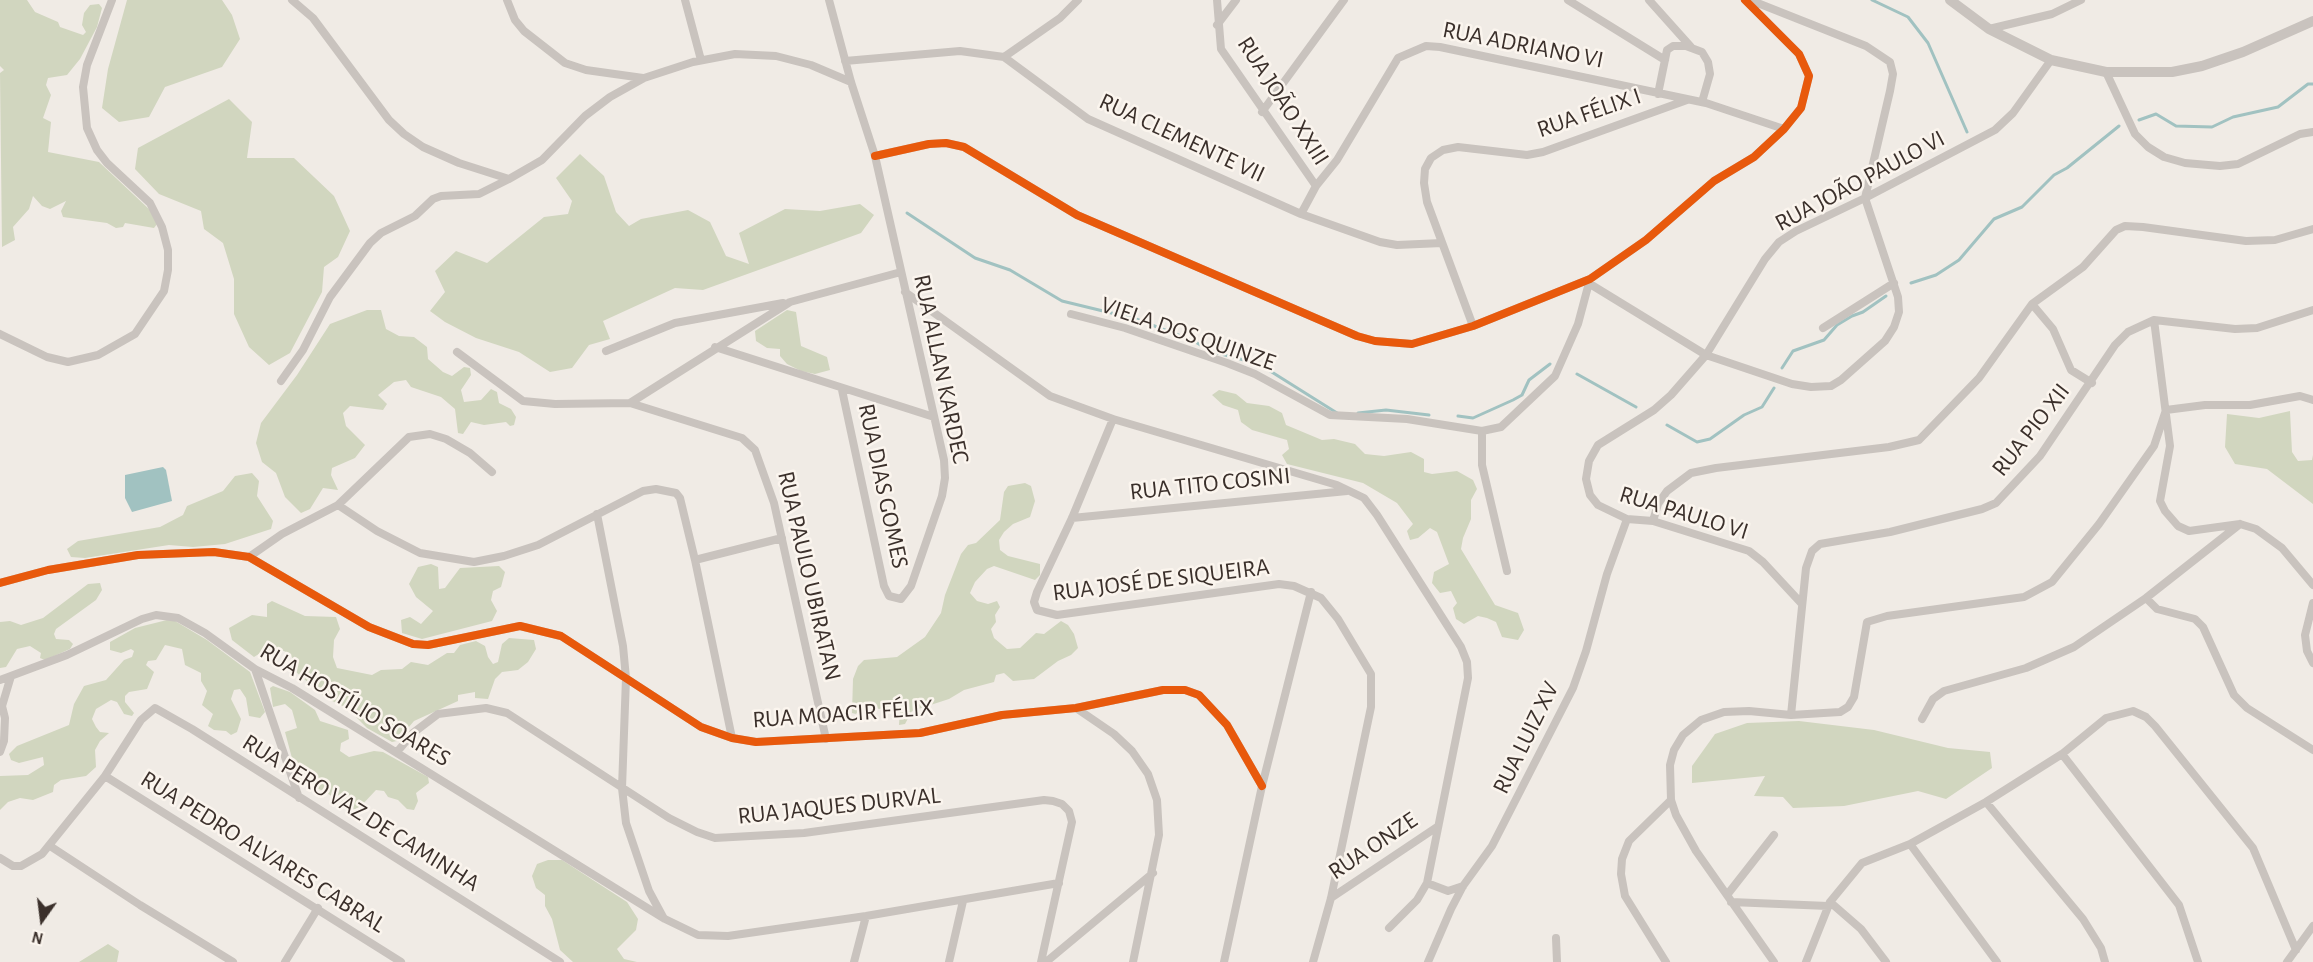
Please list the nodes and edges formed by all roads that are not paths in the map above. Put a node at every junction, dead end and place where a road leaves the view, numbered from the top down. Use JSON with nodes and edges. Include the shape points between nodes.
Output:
{"nodes":[{"id":1,"x":112,"y":0,"type":"edge"},
{"id":2,"x":292,"y":0,"type":"edge"},
{"id":3,"x":507,"y":0,"type":"edge"},
{"id":4,"x":685,"y":0,"type":"edge"},
{"id":5,"x":829,"y":0,"type":"edge"},
{"id":6,"x":1078,"y":0,"type":"edge"},
{"id":7,"x":1217,"y":0,"type":"edge"},
{"id":8,"x":1236,"y":0,"type":"edge"},
{"id":9,"x":1344,"y":0,"type":"edge"},
{"id":10,"x":1568,"y":0,"type":"edge"},
{"id":11,"x":1649,"y":0,"type":"edge"},
{"id":12,"x":1745,"y":0,"type":"edge"},
{"id":13,"x":1750,"y":0,"type":"edge"},
{"id":14,"x":1950,"y":0,"type":"edge"},
{"id":15,"x":2081,"y":0,"type":"edge"},
{"id":16,"x":2313,"y":21,"type":"edge"},
{"id":17,"x":1217,"y":26,"type":"junction"},
{"id":18,"x":1989,"y":29,"type":"junction"},
{"id":19,"x":1692,"y":48,"type":"junction"},
{"id":20,"x":1004,"y":57,"type":"junction"},
{"id":21,"x":701,"y":60,"type":"junction"},
{"id":22,"x":1665,"y":60,"type":"junction"},
{"id":23,"x":2051,"y":60,"type":"junction"},
{"id":24,"x":845,"y":61,"type":"junction"},
{"id":25,"x":2106,"y":72,"type":"junction"},
{"id":26,"x":644,"y":78,"type":"junction"},
{"id":27,"x":851,"y":82,"type":"junction"},
{"id":28,"x":1658,"y":94,"type":"junction"},
{"id":29,"x":1687,"y":100,"type":"junction"},
{"id":30,"x":1702,"y":102,"type":"junction"},
{"id":31,"x":1262,"y":112,"type":"junction"},
{"id":32,"x":1784,"y":129,"type":"junction"},
{"id":33,"x":2313,"y":132,"type":"edge"},
{"id":34,"x":875,"y":156,"type":"junction"},
{"id":35,"x":509,"y":179,"type":"junction"},
{"id":36,"x":1316,"y":186,"type":"junction"},
{"id":37,"x":1865,"y":198,"type":"junction"},
{"id":38,"x":1301,"y":214,"type":"junction"},
{"id":39,"x":2313,"y":229,"type":"edge"},
{"id":40,"x":1442,"y":243,"type":"junction"},
{"id":41,"x":901,"y":272,"type":"junction"},
{"id":42,"x":1590,"y":281,"type":"junction"},
{"id":43,"x":1894,"y":283,"type":"junction"},
{"id":44,"x":905,"y":292,"type":"junction"},
{"id":45,"x":790,"y":302,"type":"junction"},
{"id":46,"x":2032,"y":304,"type":"junction"},
{"id":47,"x":2313,"y":310,"type":"edge"},
{"id":48,"x":1071,"y":314,"type":"dead end"},
{"id":49,"x":2154,"y":320,"type":"junction"},
{"id":50,"x":1473,"y":326,"type":"junction"},
{"id":51,"x":1823,"y":328,"type":"dead end"},
{"id":52,"x":0,"y":334,"type":"edge"},
{"id":53,"x":715,"y":347,"type":"junction"},
{"id":54,"x":606,"y":351,"type":"dead end"},
{"id":55,"x":458,"y":352,"type":"dead end"},
{"id":56,"x":1706,"y":355,"type":"junction"},
{"id":57,"x":281,"y":381,"type":"dead end"},
{"id":58,"x":2092,"y":384,"type":"junction"},
{"id":59,"x":842,"y":390,"type":"junction"},
{"id":60,"x":2313,"y":400,"type":"edge"},
{"id":61,"x":630,"y":403,"type":"junction"},
{"id":62,"x":2166,"y":410,"type":"junction"},
{"id":63,"x":934,"y":417,"type":"junction"},
{"id":64,"x":1113,"y":419,"type":"junction"},
{"id":65,"x":1482,"y":431,"type":"junction"},
{"id":66,"x":492,"y":472,"type":"dead end"},
{"id":67,"x":1351,"y":490,"type":"junction"},
{"id":68,"x":338,"y":505,"type":"junction"},
{"id":69,"x":597,"y":514,"type":"junction"},
{"id":70,"x":1072,"y":518,"type":"junction"},
{"id":71,"x":1627,"y":519,"type":"junction"},
{"id":72,"x":1653,"y":521,"type":"junction"},
{"id":73,"x":2240,"y":524,"type":"junction"},
{"id":74,"x":782,"y":538,"type":"junction"},
{"id":75,"x":249,"y":557,"type":"junction"},
{"id":76,"x":695,"y":560,"type":"junction"},
{"id":77,"x":1507,"y":571,"type":"dead end"},
{"id":78,"x":0,"y":583,"type":"edge"},
{"id":79,"x":2313,"y":585,"type":"edge"},
{"id":80,"x":911,"y":586,"type":"joint"},
{"id":81,"x":1311,"y":592,"type":"junction"},
{"id":82,"x":2146,"y":598,"type":"junction"},
{"id":83,"x":2313,"y":603,"type":"edge"},
{"id":84,"x":1802,"y":604,"type":"junction"},
{"id":85,"x":2313,"y":663,"type":"edge"},
{"id":86,"x":255,"y":669,"type":"junction"},
{"id":87,"x":11,"y":676,"type":"junction"},
{"id":88,"x":626,"y":678,"type":"junction"},
{"id":89,"x":0,"y":680,"type":"edge"},
{"id":90,"x":1076,"y":708,"type":"junction"},
{"id":91,"x":1791,"y":716,"type":"junction"},
{"id":92,"x":1922,"y":719,"type":"dead end"},
{"id":93,"x":732,"y":738,"type":"junction"},
{"id":94,"x":826,"y":739,"type":"junction"},
{"id":95,"x":2313,"y":750,"type":"edge"},
{"id":96,"x":0,"y":752,"type":"edge"},
{"id":97,"x":397,"y":752,"type":"junction"},
{"id":98,"x":2062,"y":754,"type":"junction"},
{"id":99,"x":105,"y":776,"type":"junction"},
{"id":100,"x":1262,"y":786,"type":"junction"},
{"id":101,"x":622,"y":788,"type":"junction"},
{"id":102,"x":299,"y":798,"type":"junction"},
{"id":103,"x":1671,"y":801,"type":"junction"},
{"id":104,"x":1986,"y":802,"type":"junction"},
{"id":105,"x":1437,"y":827,"type":"junction"},
{"id":106,"x":1774,"y":835,"type":"dead end"},
{"id":107,"x":1910,"y":844,"type":"junction"},
{"id":108,"x":50,"y":846,"type":"junction"},
{"id":109,"x":0,"y":858,"type":"edge"},
{"id":110,"x":1153,"y":873,"type":"junction"},
{"id":111,"x":1059,"y":883,"type":"junction"},
{"id":112,"x":1427,"y":883,"type":"junction"},
{"id":113,"x":1463,"y":886,"type":"junction"},
{"id":114,"x":1331,"y":898,"type":"junction"},
{"id":115,"x":1729,"y":898,"type":"junction"},
{"id":116,"x":963,"y":900,"type":"junction"},
{"id":117,"x":1829,"y":904,"type":"junction"},
{"id":118,"x":318,"y":908,"type":"junction"},
{"id":119,"x":866,"y":916,"type":"junction"},
{"id":120,"x":664,"y":919,"type":"junction"},
{"id":121,"x":2313,"y":926,"type":"edge"},
{"id":122,"x":1389,"y":928,"type":"dead end"},
{"id":123,"x":1556,"y":938,"type":"dead end"},
{"id":124,"x":2296,"y":950,"type":"junction"},
{"id":125,"x":233,"y":962,"type":"edge"},
{"id":126,"x":285,"y":962,"type":"edge"},
{"id":127,"x":401,"y":962,"type":"edge"},
{"id":128,"x":561,"y":962,"type":"edge"},
{"id":129,"x":854,"y":962,"type":"edge"},
{"id":130,"x":949,"y":962,"type":"edge"},
{"id":131,"x":1041,"y":962,"type":"edge"},
{"id":132,"x":1046,"y":962,"type":"edge"},
{"id":133,"x":1133,"y":962,"type":"edge"},
{"id":134,"x":1224,"y":962,"type":"edge"},
{"id":135,"x":1313,"y":962,"type":"edge"},
{"id":136,"x":1428,"y":962,"type":"edge"},
{"id":137,"x":1557,"y":962,"type":"edge"},
{"id":138,"x":1666,"y":962,"type":"edge"},
{"id":139,"x":1774,"y":962,"type":"edge"},
{"id":140,"x":1806,"y":962,"type":"edge"},
{"id":141,"x":1886,"y":962,"type":"edge"},
{"id":142,"x":1997,"y":962,"type":"edge"},
{"id":143,"x":2105,"y":962,"type":"edge"},
{"id":144,"x":2199,"y":962,"type":"edge"},
{"id":145,"x":2286,"y":962,"type":"edge"}],
"edges":[{"from":1,"to":52,"type":"street","via":[[87,64],[83,87],[87,128],[97,150],[150,203],[162,227],[168,250],[164,291],[135,334],[98,355],[68,362],[47,357]]},
{"from":2,"to":35,"type":"street","via":[[313,18],[389,120],[404,134],[459,163]]},
{"from":3,"to":26,"type":"street","via":[[524,31],[565,63]]},
{"from":4,"to":21,"type":"street"},
{"from":5,"to":24,"type":"street","name":"RUA ALLAN KARDEC"},
{"from":6,"to":20,"type":"street","via":[[1060,18]]},
{"from":7,"to":17,"type":"street","name":"RUA JOÃO XXIII"},
{"from":8,"to":17,"type":"street"},
{"from":9,"to":31,"type":"street"},
{"from":10,"to":22,"type":"street"},
{"from":11,"to":19,"type":"street"},
{"from":12,"to":32,"type":"street","via":[[1799,54],[1809,76],[1801,108]]},
{"from":13,"to":37,"type":"street","via":[[1866,46],[1890,62],[1890,91]]},
{"from":14,"to":18,"type":"street"},
{"from":15,"to":18,"type":"street","via":[[2052,14]]},
{"from":16,"to":25,"type":"street","via":[[2202,66],[2172,72]]},
{"from":17,"to":31,"type":"street","name":"RUA JOÃO XXIII","via":[[1221,49]]},
{"from":18,"to":23,"type":"street"},
{"from":19,"to":22,"type":"street","via":[[1673,46],[1667,50]]},
{"from":19,"to":30,"type":"street","via":[[1702,52],[1710,74]]},
{"from":20,"to":24,"type":"street","name":"RUA CLEMENTE VII","via":[[960,51]]},
{"from":20,"to":38,"type":"street","name":"RUA CLEMENTE VII","via":[[1088,119]]},
{"from":21,"to":26,"type":"street"},
{"from":21,"to":27,"type":"street","via":[[735,54],[776,56]]},
{"from":22,"to":28,"type":"street"},
{"from":23,"to":25,"type":"street"},
{"from":23,"to":37,"type":"street","name":"RUA JOÃO PAULO VI","via":[[2013,113],[1995,130]]},
{"from":24,"to":27,"type":"street","name":"RUA ALLAN KARDEC"},
{"from":25,"to":33,"type":"street","via":[[2135,134],[2164,157],[2185,163],[2238,164]]},
{"from":26,"to":35,"type":"street","via":[[610,97],[585,116],[542,160]]},
{"from":27,"to":34,"type":"street","name":"RUA ALLAN KARDEC"},
{"from":28,"to":29,"type":"street","name":"RUA ADRIANO VI"},
{"from":28,"to":36,"type":"street","name":"RUA ADRIANO VI","via":[[1426,46],[1398,58],[1337,160]]},
{"from":29,"to":30,"type":"street","name":"RUA ADRIANO VI"},
{"from":29,"to":40,"type":"street","name":"RUA FÉLIX I","via":[[1543,152],[1527,154],[1476,147],[1443,150],[1431,158],[1424,183]]},
{"from":30,"to":32,"type":"street","name":"RUA ADRIANO VI"},
{"from":31,"to":36,"type":"street","name":"RUA JOÃO XXIII"},
{"from":32,"to":42,"type":"street","via":[[1754,157],[1714,181],[1646,240]]},
{"from":34,"to":41,"type":"street","name":"RUA ALLAN KARDEC"},
{"from":34,"to":50,"type":"street","via":[[929,144],[964,147],[1077,215],[1375,341],[1412,344]]},
{"from":35,"to":57,"type":"street","via":[[479,194],[433,199],[415,216],[375,238],[330,297],[303,350]]},
{"from":36,"to":38,"type":"street","name":"RUA ADRIANO VI"},
{"from":37,"to":43,"type":"street"},
{"from":37,"to":56,"type":"street","name":"RUA JOÃO PAULO VI","via":[[1779,242]]},
{"from":38,"to":40,"type":"street","name":"RUA CLEMENTE VII","via":[[1380,242]]},
{"from":39,"to":46,"type":"street","via":[[2276,240],[2246,241],[2125,226],[2116,230],[2084,267]]},
{"from":40,"to":50,"type":"street","name":"RUA FÉLIX I"},
{"from":41,"to":44,"type":"street","name":"RUA ALLAN KARDEC"},
{"from":41,"to":45,"type":"street"},
{"from":42,"to":50,"type":"street"},
{"from":42,"to":56,"type":"street"},
{"from":42,"to":65,"type":"street","via":[[1578,324],[1555,376],[1500,427]]},
{"from":43,"to":51,"type":"street"},
{"from":43,"to":56,"type":"street","via":[[1899,312],[1894,327],[1885,341],[1831,386],[1792,384]]},
{"from":44,"to":63,"type":"street","name":"RUA ALLAN KARDEC"},
{"from":44,"to":64,"type":"street","via":[[1050,396]]},
{"from":45,"to":53,"type":"street"},
{"from":45,"to":54,"type":"street","via":[[675,323]]},
{"from":46,"to":58,"type":"street","via":[[2053,329],[2071,370]]},
{"from":46,"to":72,"type":"street","via":[[1979,378],[1918,440],[1690,473],[1667,491]]},
{"from":47,"to":49,"type":"street","via":[[2257,328]]},
{"from":48,"to":65,"type":"street","name":"VIELA DOS QUINZE","via":[[1227,363],[1262,377],[1330,415],[1407,419]]},
{"from":49,"to":58,"type":"street","name":"RUA PIO XII","via":[[2128,332],[2115,345]]},
{"from":49,"to":62,"type":"street"},
{"from":53,"to":59,"type":"street"},
{"from":53,"to":61,"type":"street"},
{"from":55,"to":61,"type":"street","via":[[523,401]]},
{"from":56,"to":71,"type":"street","name":"RUA PAULO VI","via":[[1671,395],[1598,445],[1589,461],[1586,479],[1590,495],[1606,511]]},
{"from":58,"to":84,"type":"street","name":"RUA PIO XII","via":[[2040,456],[1996,503],[1890,532],[1820,544],[1812,551],[1806,568]]},
{"from":59,"to":63,"type":"street"},
{"from":59,"to":80,"type":"street","name":"RUA DIAS GOMES","via":[[884,586],[889,596],[901,599]]},
{"from":60,"to":62,"type":"street","via":[[2300,396],[2258,404]]},
{"from":61,"to":74,"type":"street","name":"RUA PAULO UBIRATAN","via":[[742,438],[755,450],[763,466]]},
{"from":62,"to":73,"type":"street","via":[[2170,446],[2160,501],[2170,519],[2188,531]]},
{"from":62,"to":91,"type":"street","via":[[2154,446],[2052,582],[2024,597],[1867,622],[1859,680],[1848,707],[1826,714]]},
{"from":63,"to":80,"type":"street","name":"RUA ALLAN KARDEC","via":[[945,478]]},
{"from":64,"to":67,"type":"street"},
{"from":64,"to":70,"type":"street","name":"RUA JOSÉ DE SIQUEIRA"},
{"from":65,"to":77,"type":"street","via":[[1482,465]]},
{"from":66,"to":68,"type":"street","via":[[447,439],[418,434]]},
{"from":67,"to":70,"type":"street","name":"RUA TITO COSINI"},
{"from":67,"to":105,"type":"street","via":[[1364,498],[1377,515],[1467,662],[1465,699]]},
{"from":68,"to":69,"type":"street","via":[[420,554],[474,562],[538,545]]},
{"from":68,"to":75,"type":"street","via":[[282,534]]},
{"from":69,"to":76,"type":"street","via":[[643,491],[668,490],[680,498]]},
{"from":69,"to":88,"type":"street"},
{"from":70,"to":81,"type":"street","name":"RUA JOSÉ DE SIQUEIRA","via":[[1037,592],[1034,602],[1043,614],[1279,584]]},
{"from":71,"to":72,"type":"street","name":"RUA PAULO VI"},
{"from":71,"to":113,"type":"street","name":"RUA LUIZ XV","via":[[1573,688],[1492,846]]},
{"from":72,"to":84,"type":"street","name":"RUA PAULO VI","via":[[1749,551]]},
{"from":73,"to":79,"type":"street","via":[[2270,537]]},
{"from":73,"to":82,"type":"street"},
{"from":74,"to":76,"type":"street"},
{"from":74,"to":94,"type":"street","name":"RUA PAULO UBIRATAN"},
{"from":75,"to":78,"type":"street","name":"RUA MOACIR FÉLIX","via":[[214,552],[138,555],[48,570]]},
{"from":75,"to":88,"type":"street","name":"RUA MOACIR FÉLIX","via":[[400,641],[428,645],[499,629],[540,629],[561,636]]},
{"from":76,"to":93,"type":"street"},
{"from":81,"to":100,"type":"street"},
{"from":81,"to":114,"type":"street","name":"RUA JOSÉ DE SIQUEIRA","via":[[1338,619],[1371,674],[1373,688]]},
{"from":82,"to":92,"type":"street","via":[[2052,658],[1944,691],[1933,699]]},
{"from":82,"to":95,"type":"street","via":[[2157,609],[2195,619],[2203,627],[2234,695],[2247,708]]},
{"from":83,"to":85,"type":"street","via":[[2305,635]]},
{"from":84,"to":91,"type":"street","name":"RUA PIO XII"},
{"from":86,"to":87,"type":"street","name":"RUA HOSTÍLIO SOARES","via":[[178,618],[156,615]]},
{"from":86,"to":97,"type":"street","name":"RUA HOSTÍLIO SOARES"},
{"from":86,"to":102,"type":"street"},
{"from":87,"to":89,"type":"street","name":"RUA HOSTÍLIO SOARES"},
{"from":87,"to":96,"type":"street","via":[[2,706],[4,741]]},
{"from":88,"to":93,"type":"street","name":"RUA MOACIR FÉLIX","via":[[685,718]]},
{"from":88,"to":101,"type":"street"},
{"from":90,"to":94,"type":"street","name":"RUA MOACIR FÉLIX","via":[[1002,715],[920,733]]},
{"from":90,"to":100,"type":"street","name":"RUA MOACIR FÉLIX","via":[[1162,690],[1199,694],[1227,725]]},
{"from":90,"to":110,"type":"street","via":[[1114,734],[1148,774],[1157,800],[1159,835]]},
{"from":91,"to":103,"type":"street","via":[[1724,712],[1701,720],[1683,735],[1674,750],[1669,781]]},
{"from":93,"to":94,"type":"street","name":"RUA MOACIR FÉLIX","via":[[779,742]]},
{"from":97,"to":101,"type":"street","name":"RUA JAQUES DURVAL","via":[[413,733],[438,714],[486,708],[507,713]]},
{"from":97,"to":120,"type":"street","name":"RUA HOSTÍLIO SOARES"},
{"from":98,"to":104,"type":"street"},
{"from":98,"to":124,"type":"street","via":[[2106,718],[2133,711],[2146,717],[2253,848]]},
{"from":98,"to":144,"type":"street","via":[[2179,905]]},
{"from":99,"to":102,"type":"street","name":"RUA PERO VAZ DE CAMINHA","via":[[141,720],[155,708]]},
{"from":99,"to":108,"type":"street"},
{"from":99,"to":118,"type":"street","name":"RUA PEDRO ALVARES CABRAL"},
{"from":100,"to":134,"type":"street"},
{"from":101,"to":111,"type":"street","name":"RUA JAQUES DURVAL","via":[[669,818],[715,838],[804,833],[1053,801],[1062,804],[1072,822]]},
{"from":101,"to":120,"type":"street","via":[[635,855],[648,891]]},
{"from":102,"to":128,"type":"street","name":"RUA PERO VAZ DE CAMINHA"},
{"from":103,"to":115,"type":"street","via":[[1691,842]]},
{"from":103,"to":138,"type":"street","via":[[1629,841],[1621,874],[1625,896]]},
{"from":104,"to":107,"type":"street"},
{"from":104,"to":143,"type":"street","via":[[2083,919]]},
{"from":105,"to":112,"type":"street"},
{"from":105,"to":114,"type":"street","name":"RUA ONZE"},
{"from":106,"to":115,"type":"street"},
{"from":107,"to":117,"type":"street","via":[[1862,863]]},
{"from":107,"to":142,"type":"street"},
{"from":108,"to":109,"type":"street","via":[[21,866]]},
{"from":108,"to":125,"type":"street"},
{"from":110,"to":132,"type":"street"},
{"from":110,"to":133,"type":"street"},
{"from":111,"to":116,"type":"street","name":"RUA HOSTÍLIO SOARES"},
{"from":111,"to":131,"type":"street","name":"RUA JAQUES DURVAL"},
{"from":112,"to":113,"type":"street","via":[[1448,891]]},
{"from":112,"to":122,"type":"street","via":[[1417,900]]},
{"from":113,"to":136,"type":"street","name":"RUA LUIZ XV"},
{"from":114,"to":135,"type":"street"},
{"from":115,"to":117,"type":"street"},
{"from":115,"to":139,"type":"street"},
{"from":116,"to":119,"type":"street","name":"RUA HOSTÍLIO SOARES"},
{"from":116,"to":130,"type":"street"},
{"from":117,"to":140,"type":"street"},
{"from":117,"to":141,"type":"street","via":[[1861,929]]},
{"from":118,"to":126,"type":"street"},
{"from":118,"to":127,"type":"street","name":"RUA PEDRO ALVARES CABRAL"},
{"from":119,"to":120,"type":"street","name":"RUA HOSTÍLIO SOARES","via":[[713,937],[698,935]]},
{"from":119,"to":129,"type":"street"},
{"from":121,"to":124,"type":"street"},
{"from":123,"to":137,"type":"street"},
{"from":124,"to":145,"type":"street"}]}
